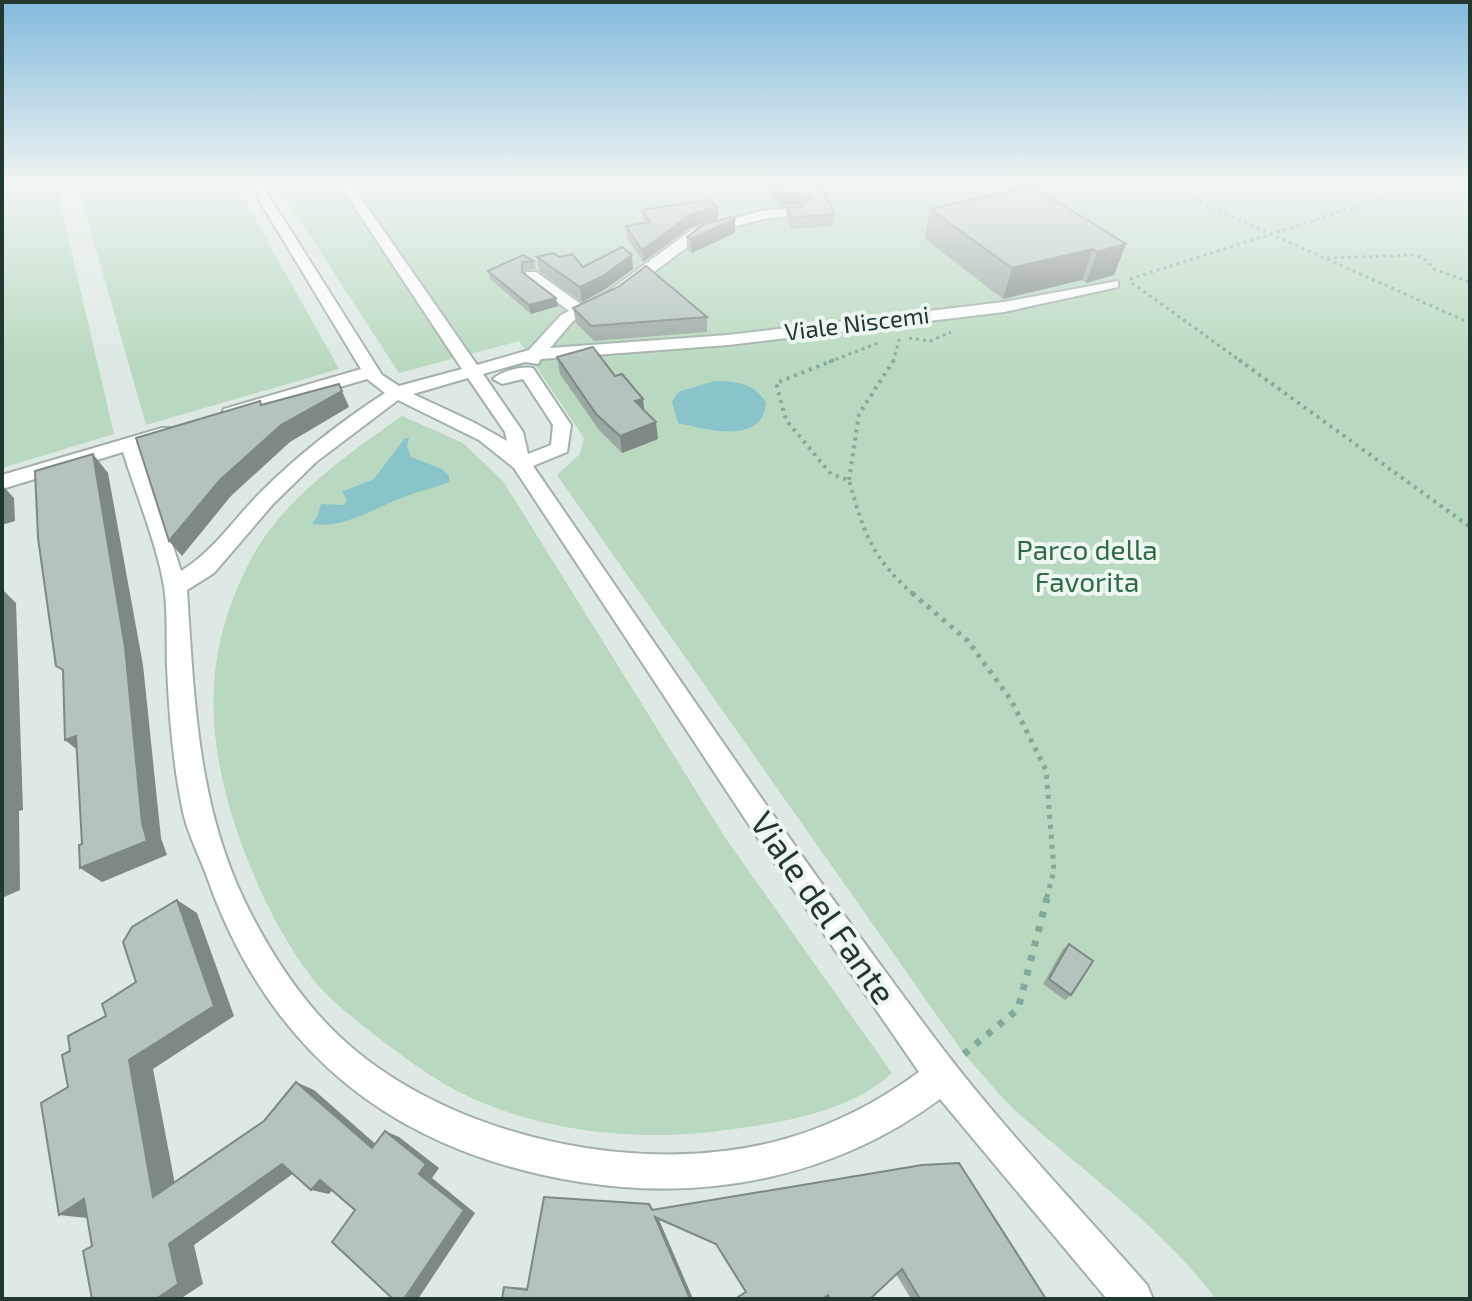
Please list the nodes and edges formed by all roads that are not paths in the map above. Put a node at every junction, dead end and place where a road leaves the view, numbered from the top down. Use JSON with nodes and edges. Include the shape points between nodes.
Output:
{"nodes":[{"id":1,"x":293,"y":246,"type":"edge"},
{"id":2,"x":387,"y":246,"type":"edge"},
{"id":3,"x":680,"y":246,"type":"edge"},
{"id":4,"x":531,"y":275,"type":"edge"},
{"id":5,"x":1120,"y":282,"type":"road end"},
{"id":6,"x":580,"y":311,"type":"junction"},
{"id":7,"x":535,"y":354,"type":"junction"},
{"id":8,"x":370,"y":372,"type":"junction"},
{"id":9,"x":527,"y":372,"type":"junction"},
{"id":10,"x":476,"y":378,"type":"junction"},
{"id":11,"x":411,"y":398,"type":"junction"},
{"id":12,"x":219,"y":417,"type":"edge"},
{"id":13,"x":189,"y":426,"type":"edge"},
{"id":14,"x":130,"y":444,"type":"junction"},
{"id":15,"x":521,"y":464,"type":"junction"},
{"id":16,"x":2,"y":482,"type":"edge"},
{"id":17,"x":175,"y":586,"type":"junction"},
{"id":18,"x":943,"y":1076,"type":"junction"},
{"id":19,"x":1133,"y":1299,"type":"edge"}],
"edges":[{"from":1,"to":8,"type":"street"},
{"from":2,"to":10,"type":"street"},
{"from":3,"to":6,"type":"street","via":[[612,296]]},
{"from":4,"to":6,"type":"street"},
{"from":5,"to":7,"type":"street","name":"Viale Niscemi","via":[[898,327]]},
{"from":6,"to":7,"type":"street"},
{"from":7,"to":9,"type":"street"},
{"from":7,"to":10,"type":"street","name":"Viale Niscemi"},
{"from":8,"to":11,"type":"street"},
{"from":8,"to":12,"type":"street"},
{"from":9,"to":10,"type":"street"},
{"from":9,"to":15,"type":"street","via":[[562,425],[560,448]]},
{"from":10,"to":11,"type":"street"},
{"from":10,"to":15,"type":"street","via":[[514,432]]},
{"from":11,"to":15,"type":"street","via":[[485,433]]},
{"from":11,"to":17,"type":"street","via":[[352,423],[266,499],[206,567]]},
{"from":13,"to":14,"type":"street"},
{"from":14,"to":16,"type":"street"},
{"from":14,"to":17,"type":"street"},
{"from":15,"to":18,"type":"street","name":"Viale del Fante"},
{"from":17,"to":18,"type":"street","via":[[194,799],[237,918],[265,970],[306,1025],[356,1070],[417,1112],[478,1139],[547,1160],[646,1172],[724,1169],[796,1154],[860,1129]]},
{"from":18,"to":19,"type":"street","name":"Viale del Fante"}]}
